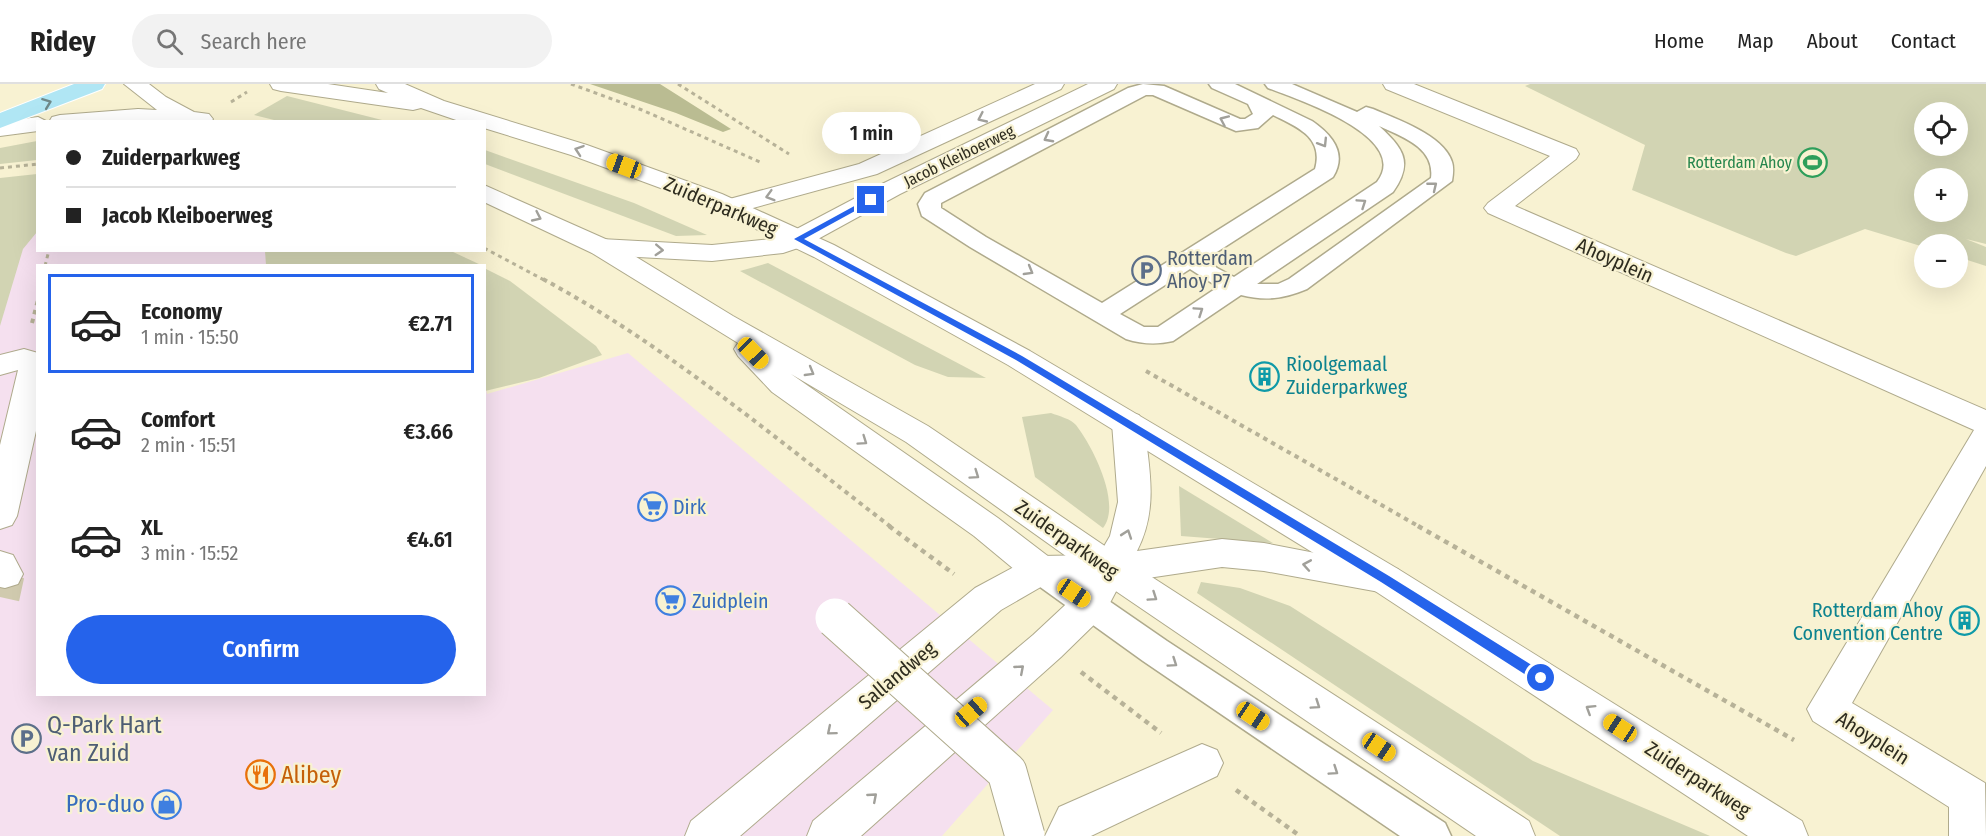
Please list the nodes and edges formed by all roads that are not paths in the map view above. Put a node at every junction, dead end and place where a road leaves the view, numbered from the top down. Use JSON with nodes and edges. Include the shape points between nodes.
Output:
{"nodes":[{"id":1,"x":94,"y":84,"type":"edge"},
{"id":2,"x":135,"y":84,"type":"edge"},
{"id":3,"x":281,"y":84,"type":"edge"},
{"id":4,"x":387,"y":84,"type":"edge"},
{"id":5,"x":1053,"y":84,"type":"edge"},
{"id":6,"x":1106,"y":84,"type":"edge"},
{"id":7,"x":1219,"y":84,"type":"edge"},
{"id":8,"x":1275,"y":84,"type":"edge"},
{"id":9,"x":1298,"y":84,"type":"edge"},
{"id":10,"x":1394,"y":84,"type":"edge"},
{"id":11,"x":1257,"y":102,"type":"junction"},
{"id":12,"x":1318,"y":102,"type":"junction"},
{"id":13,"x":436,"y":106,"type":"junction"},
{"id":14,"x":1281,"y":113,"type":"junction"},
{"id":15,"x":83,"y":120,"type":"edge"},
{"id":16,"x":208,"y":120,"type":"edge"},
{"id":17,"x":482,"y":120,"type":"edge"},
{"id":18,"x":0,"y":121,"type":"edge"},
{"id":19,"x":486,"y":121,"type":"edge"},
{"id":20,"x":36,"y":124,"type":"edge"},
{"id":21,"x":0,"y":129,"type":"edge"},
{"id":22,"x":486,"y":193,"type":"edge"},
{"id":23,"x":731,"y":206,"type":"junction"},
{"id":24,"x":798,"y":239,"type":"junction"},
{"id":25,"x":601,"y":247,"type":"junction"},
{"id":26,"x":1192,"y":257,"type":"junction"},
{"id":27,"x":1238,"y":286,"type":"junction"},
{"id":28,"x":1282,"y":291,"type":"junction"},
{"id":29,"x":1305,"y":304,"type":"dead end"},
{"id":30,"x":1103,"y":314,"type":"junction"},
{"id":31,"x":723,"y":322,"type":"junction"},
{"id":32,"x":0,"y":365,"type":"edge"},
{"id":33,"x":1128,"y":423,"type":"junction"},
{"id":34,"x":1986,"y":423,"type":"edge"},
{"id":35,"x":1986,"y":437,"type":"edge"},
{"id":36,"x":0,"y":516,"type":"edge"},
{"id":37,"x":1111,"y":569,"type":"junction"},
{"id":38,"x":1040,"y":570,"type":"junction"},
{"id":39,"x":1385,"y":579,"type":"junction"},
{"id":40,"x":1090,"y":605,"type":"junction"},
{"id":41,"x":835,"y":618,"type":"dead end"},
{"id":42,"x":1202,"y":764,"type":"road end"},
{"id":43,"x":707,"y":836,"type":"edge"},
{"id":44,"x":829,"y":836,"type":"edge"},
{"id":45,"x":1025,"y":836,"type":"edge"},
{"id":46,"x":1067,"y":836,"type":"edge"},
{"id":47,"x":1432,"y":836,"type":"edge"},
{"id":48,"x":1513,"y":836,"type":"edge"},
{"id":49,"x":1786,"y":836,"type":"edge"},
{"id":50,"x":1971,"y":836,"type":"edge"}],
"edges":[{"from":18,"to":1,"type":"main road","one_way":true},
{"from":2,"to":16,"type":"street","via":[[158,102]]},
{"from":3,"to":13,"type":"street"},
{"from":4,"to":13,"type":"street"},
{"from":5,"to":23,"type":"street","name":"Jacob Kleiboerweg","one_way":true,"via":[[868,169]]},
{"from":6,"to":24,"type":"street","name":"Jacob Kleiboerweg"},
{"from":7,"to":11,"type":"lane"},
{"from":8,"to":12,"type":"lane"},
{"from":28,"to":9,"type":"lane","one_way":true,"via":[[1298,284],[1441,181],[1443,169],[1441,159],[1431,147],[1394,125]]},
{"from":10,"to":34,"type":"street","name":"Ahoyplein","via":[[1567,154],[1497,208]]},
{"from":11,"to":14,"type":"lane"},
{"from":11,"to":30,"type":"lane","one_way":true,"via":[[1263,115],[1248,126],[1236,125],[1157,90],[1135,92],[933,198],[929,204],[930,211],[939,218]]},
{"from":12,"to":14,"type":"lane","via":[[1308,114]]},
{"from":27,"to":12,"type":"lane","one_way":true,"via":[[1385,187],[1393,174],[1393,157],[1383,139],[1367,125]]},
{"from":17,"to":13,"type":"street","name":"Zuiderparkweg","one_way":true},
{"from":14,"to":26,"type":"lane","one_way":true,"via":[[1324,142],[1330,157],[1325,172]]},
{"from":15,"to":16,"type":"street","via":[[129,116]]},
{"from":23,"to":19,"type":"street","name":"Zuiderparkweg","one_way":true,"via":[[579,150]]},
{"from":20,"to":21,"type":"street"},
{"from":22,"to":25,"type":"street","name":"Zuiderparkweg","one_way":true},
{"from":23,"to":24,"type":"street","name":"Zuiderparkweg"},
{"from":25,"to":24,"type":"street","name":"Jacob Kleiboerweg","one_way":true,"via":[[712,253],[774,247]]},
{"from":24,"to":33,"type":"street","name":"Zuiderparkweg","via":[[1019,358]]},
{"from":25,"to":31,"type":"street","name":"Zuiderparkweg"},
{"from":26,"to":27,"type":"lane","via":[[1203,270]]},
{"from":26,"to":30,"type":"lane"},
{"from":27,"to":28,"type":"lane"},
{"from":30,"to":27,"type":"lane","one_way":true,"via":[[1135,333],[1164,335]]},
{"from":28,"to":29,"type":"lane"},
{"from":31,"to":37,"type":"street","name":"Zuiderparkweg","one_way":true,"via":[[917,434]]},
{"from":31,"to":38,"type":"street","one_way":true,"via":[[783,385],[986,526]]},
{"from":32,"to":36,"type":"street","via":[[24,359],[35,363]]},
{"from":37,"to":33,"type":"street","one_way":true,"via":[[1127,536],[1135,502]]},
{"from":33,"to":39,"type":"street","name":"Zuiderparkweg"},
{"from":35,"to":50,"type":"street","name":"Ahoyplein","via":[[1827,709],[1970,797]]},
{"from":37,"to":38,"type":"street","name":"Sallandweg"},
{"from":39,"to":37,"type":"street","name":"Sallandweg","one_way":true,"via":[[1222,553]]},
{"from":37,"to":40,"type":"street"},
{"from":37,"to":48,"type":"street","name":"Zuiderparkweg","one_way":true},
{"from":38,"to":40,"type":"lane","name":"Zuiderparkweg"},
{"from":38,"to":43,"type":"street","name":"Sallandweg","one_way":true,"via":[[988,599]]},
{"from":49,"to":39,"type":"street","name":"Zuiderparkweg","one_way":true},
{"from":44,"to":40,"type":"street","one_way":true},
{"from":40,"to":47,"type":"lane","name":"Zuiderparkweg","one_way":true},
{"from":41,"to":45,"type":"street","bridge":true,"via":[[1007,772]]},
{"from":42,"to":46,"type":"street","via":[[1074,822]]}]}
